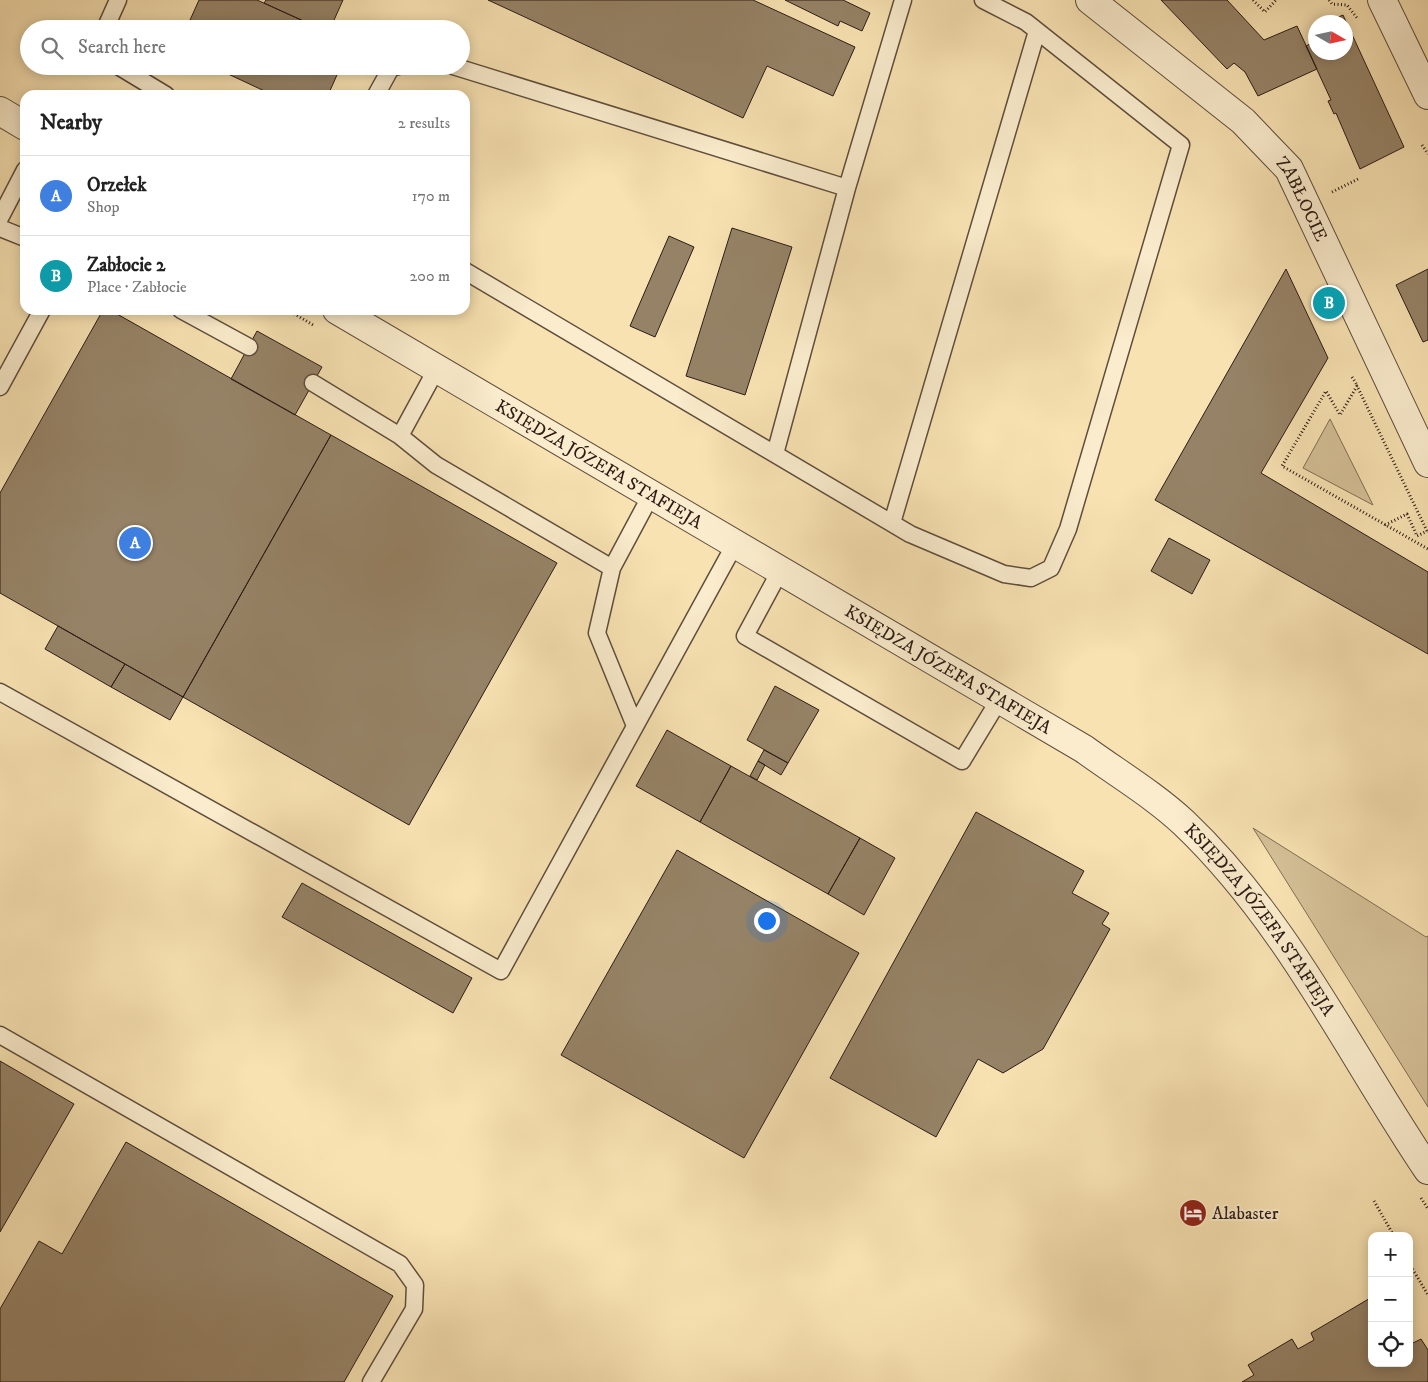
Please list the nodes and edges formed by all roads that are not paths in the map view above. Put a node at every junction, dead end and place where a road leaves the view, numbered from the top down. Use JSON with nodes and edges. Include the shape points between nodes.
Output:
{"nodes":[{"id":1,"x":118,"y":0,"type":"edge"},
{"id":2,"x":903,"y":0,"type":"edge"},
{"id":3,"x":983,"y":0,"type":"edge"},
{"id":4,"x":1090,"y":0,"type":"edge"},
{"id":5,"x":1382,"y":0,"type":"edge"},
{"id":6,"x":108,"y":20,"type":"edge"},
{"id":7,"x":1037,"y":31,"type":"junction"},
{"id":8,"x":470,"y":71,"type":"edge"},
{"id":9,"x":133,"y":75,"type":"edge"},
{"id":10,"x":387,"y":75,"type":"edge"},
{"id":11,"x":158,"y":90,"type":"edge"},
{"id":12,"x":379,"y":90,"type":"edge"},
{"id":13,"x":1428,"y":95,"type":"edge"},
{"id":14,"x":0,"y":111,"type":"edge"},
{"id":15,"x":20,"y":123,"type":"edge"},
{"id":16,"x":20,"y":180,"type":"edge"},
{"id":17,"x":846,"y":188,"type":"junction"},
{"id":18,"x":0,"y":218,"type":"edge"},
{"id":19,"x":0,"y":228,"type":"edge"},
{"id":20,"x":20,"y":236,"type":"edge"},
{"id":21,"x":470,"y":274,"type":"edge"},
{"id":22,"x":39,"y":315,"type":"edge"},
{"id":23,"x":190,"y":315,"type":"edge"},
{"id":24,"x":346,"y":315,"type":"edge"},
{"id":25,"x":249,"y":347,"type":"dead end"},
{"id":26,"x":437,"y":368,"type":"junction"},
{"id":27,"x":313,"y":383,"type":"dead end"},
{"id":28,"x":0,"y":387,"type":"edge"},
{"id":29,"x":400,"y":436,"type":"junction"},
{"id":30,"x":776,"y":454,"type":"junction"},
{"id":31,"x":1428,"y":463,"type":"edge"},
{"id":32,"x":651,"y":495,"type":"junction"},
{"id":33,"x":892,"y":523,"type":"junction"},
{"id":34,"x":735,"y":544,"type":"junction"},
{"id":35,"x":612,"y":568,"type":"junction"},
{"id":36,"x":780,"y":571,"type":"junction"},
{"id":37,"x":0,"y":692,"type":"edge"},
{"id":38,"x":999,"y":700,"type":"junction"},
{"id":39,"x":635,"y":726,"type":"junction"},
{"id":40,"x":0,"y":1035,"type":"edge"},
{"id":41,"x":1428,"y":1170,"type":"edge"},
{"id":42,"x":371,"y":1382,"type":"edge"}],
"edges":[{"from":1,"to":6,"type":"lane"},
{"from":2,"to":17,"type":"lane"},
{"from":3,"to":7,"type":"lane"},
{"from":4,"to":31,"type":"street","name":"ZABŁOCIE","via":[[1243,121],[1289,169]]},
{"from":5,"to":13,"type":"street"},
{"from":7,"to":33,"type":"lane"},
{"from":7,"to":33,"type":"lane","via":[[1181,145],[1068,529],[1052,568],[1031,578],[1004,574],[910,534]]},
{"from":8,"to":17,"type":"lane"},
{"from":9,"to":11,"type":"lane"},
{"from":10,"to":12,"type":"lane"},
{"from":14,"to":15,"type":"street"},
{"from":16,"to":18,"type":"lane"},
{"from":17,"to":30,"type":"lane"},
{"from":19,"to":20,"type":"lane"},
{"from":21,"to":30,"type":"lane"},
{"from":22,"to":28,"type":"lane"},
{"from":23,"to":25,"type":"lane"},
{"from":24,"to":26,"type":"street","name":"KSIĘDZA JÓZEFA STAFIEJA"},
{"from":26,"to":29,"type":"lane"},
{"from":26,"to":32,"type":"street","name":"KSIĘDZA JÓZEFA STAFIEJA"},
{"from":27,"to":29,"type":"lane"},
{"from":29,"to":35,"type":"lane","via":[[436,465]]},
{"from":30,"to":33,"type":"lane"},
{"from":32,"to":34,"type":"street","name":"KSIĘDZA JÓZEFA STAFIEJA"},
{"from":32,"to":35,"type":"lane"},
{"from":34,"to":36,"type":"street","name":"KSIĘDZA JÓZEFA STAFIEJA"},
{"from":34,"to":39,"type":"lane"},
{"from":35,"to":39,"type":"lane","via":[[597,633]]},
{"from":36,"to":38,"type":"street","name":"KSIĘDZA JÓZEFA STAFIEJA"},
{"from":36,"to":38,"type":"lane","via":[[745,636],[753,641],[962,761]]},
{"from":37,"to":39,"type":"lane","via":[[501,971]]},
{"from":38,"to":41,"type":"street","name":"KSIĘDZA JÓZEFA STAFIEJA","via":[[1084,749],[1136,786],[1183,822],[1226,867],[1294,956]]},
{"from":40,"to":42,"type":"lane","via":[[400,1264],[415,1285],[414,1309]]}]}
